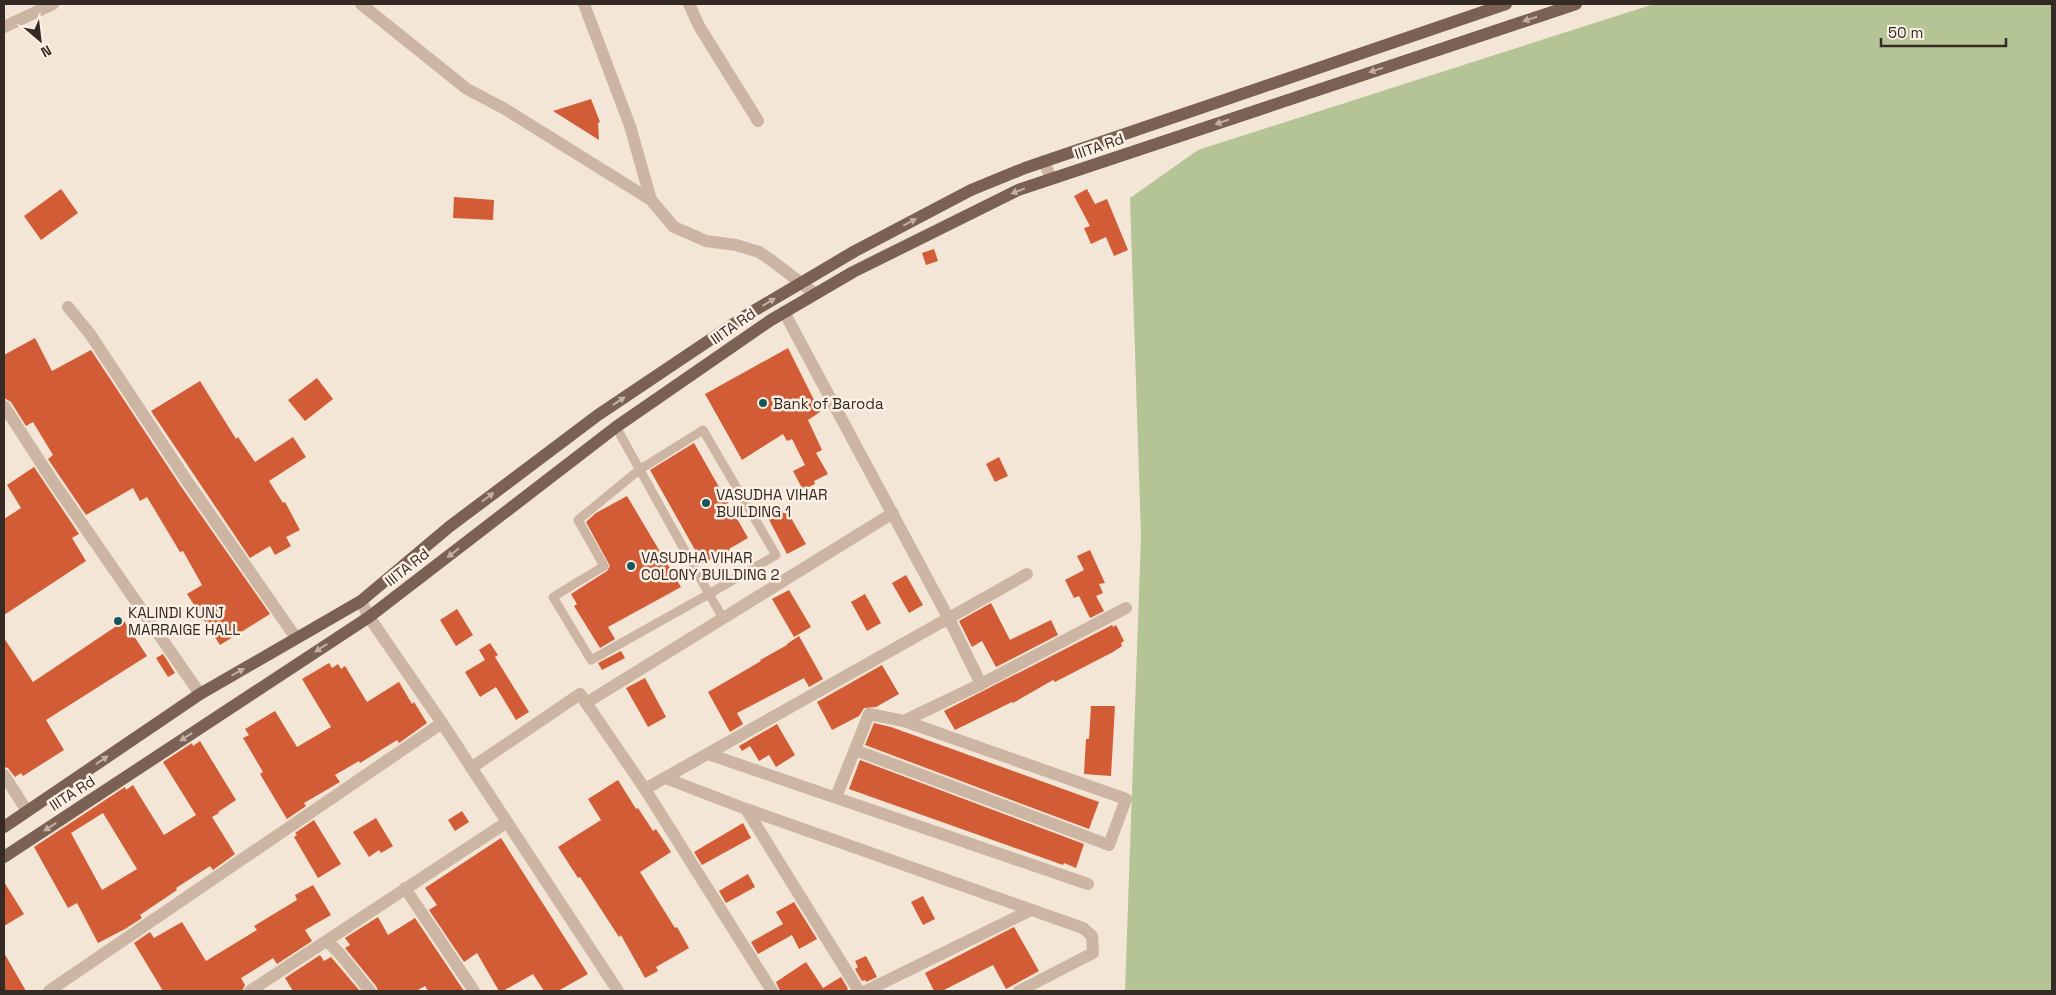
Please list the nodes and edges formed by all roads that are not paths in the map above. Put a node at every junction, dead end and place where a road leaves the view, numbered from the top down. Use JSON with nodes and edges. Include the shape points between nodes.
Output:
{"nodes":[{"id":1,"x":53,"y":4,"type":"edge"},
{"id":2,"x":360,"y":4,"type":"edge"},
{"id":3,"x":584,"y":4,"type":"edge"},
{"id":4,"x":689,"y":4,"type":"edge"},
{"id":5,"x":1506,"y":4,"type":"edge"},
{"id":6,"x":1576,"y":4,"type":"edge"},
{"id":7,"x":4,"y":27,"type":"edge"},
{"id":8,"x":758,"y":121,"type":"dead end"},
{"id":9,"x":1044,"y":161,"type":"junction"},
{"id":10,"x":1052,"y":179,"type":"junction"},
{"id":11,"x":651,"y":200,"type":"junction"},
{"id":12,"x":800,"y":282,"type":"junction"},
{"id":13,"x":814,"y":293,"type":"junction"},
{"id":14,"x":68,"y":307,"type":"dead end"},
{"id":15,"x":784,"y":312,"type":"junction"},
{"id":16,"x":4,"y":406,"type":"edge"},
{"id":17,"x":616,"y":427,"type":"junction"},
{"id":18,"x":639,"y":470,"type":"junction"},
{"id":19,"x":893,"y":513,"type":"junction"},
{"id":20,"x":1027,"y":574,"type":"dead end"},
{"id":21,"x":709,"y":594,"type":"junction"},
{"id":22,"x":361,"y":601,"type":"junction"},
{"id":23,"x":1126,"y":608,"type":"dead end"},
{"id":24,"x":369,"y":617,"type":"junction"},
{"id":25,"x":723,"y":618,"type":"junction"},
{"id":26,"x":949,"y":619,"type":"junction"},
{"id":27,"x":296,"y":638,"type":"junction"},
{"id":28,"x":981,"y":684,"type":"junction"},
{"id":29,"x":200,"y":694,"type":"junction"},
{"id":30,"x":586,"y":703,"type":"junction"},
{"id":31,"x":904,"y":720,"type":"junction"},
{"id":32,"x":442,"y":723,"type":"junction"},
{"id":33,"x":855,"y":750,"type":"junction"},
{"id":34,"x":708,"y":754,"type":"junction"},
{"id":35,"x":471,"y":768,"type":"junction"},
{"id":36,"x":4,"y":774,"type":"edge"},
{"id":37,"x":664,"y":778,"type":"junction"},
{"id":38,"x":645,"y":790,"type":"junction"},
{"id":39,"x":836,"y":797,"type":"junction"},
{"id":40,"x":746,"y":810,"type":"junction"},
{"id":41,"x":27,"y":811,"type":"junction"},
{"id":42,"x":507,"y":822,"type":"junction"},
{"id":43,"x":4,"y":826,"type":"edge"},
{"id":44,"x":4,"y":857,"type":"edge"},
{"id":45,"x":1088,"y":884,"type":"dead end"},
{"id":46,"x":405,"y":888,"type":"junction"},
{"id":47,"x":1031,"y":910,"type":"junction"},
{"id":48,"x":327,"y":941,"type":"junction"},
{"id":49,"x":49,"y":991,"type":"edge"},
{"id":50,"x":250,"y":991,"type":"edge"},
{"id":51,"x":370,"y":991,"type":"edge"},
{"id":52,"x":474,"y":991,"type":"edge"},
{"id":53,"x":618,"y":991,"type":"edge"},
{"id":54,"x":772,"y":991,"type":"edge"},
{"id":55,"x":860,"y":991,"type":"edge"},
{"id":56,"x":866,"y":991,"type":"edge"},
{"id":57,"x":1019,"y":991,"type":"edge"}],
"edges":[{"from":1,"to":7,"type":"street"},
{"from":2,"to":11,"type":"street","via":[[467,89],[506,109]]},
{"from":3,"to":11,"type":"street","via":[[630,126]]},
{"from":4,"to":8,"type":"street","via":[[698,26]]},
{"from":5,"to":9,"type":"main road","name":"IIITA Rd"},
{"from":6,"to":10,"type":"main road","name":"IIITA Rd","one_way":true},
{"from":9,"to":10,"type":"street"},
{"from":12,"to":9,"type":"main road","name":"IIITA Rd","one_way":true,"via":[[971,190]]},
{"from":10,"to":13,"type":"main road","name":"IIITA Rd","one_way":true,"via":[[976,209]]},
{"from":11,"to":12,"type":"street","via":[[674,227],[706,241],[758,252]]},
{"from":12,"to":13,"type":"street"},
{"from":22,"to":12,"type":"main road","name":"IIITA Rd","one_way":true,"via":[[449,527],[598,415]]},
{"from":13,"to":15,"type":"main road","name":"IIITA Rd"},
{"from":14,"to":27,"type":"street","via":[[90,334]]},
{"from":15,"to":17,"type":"main road","name":"IIITA Rd"},
{"from":15,"to":19,"type":"street"},
{"from":16,"to":29,"type":"street"},
{"from":17,"to":18,"type":"lane"},
{"from":17,"to":24,"type":"main road","name":"IIITA Rd","one_way":true},
{"from":18,"to":21,"type":"lane"},
{"from":18,"to":21,"type":"lane","via":[[703,430],[776,555]]},
{"from":18,"to":21,"type":"lane","via":[[578,520],[604,566],[553,597],[591,660]]},
{"from":19,"to":25,"type":"street"},
{"from":19,"to":26,"type":"street"},
{"from":20,"to":26,"type":"street"},
{"from":21,"to":25,"type":"lane"},
{"from":22,"to":24,"type":"street"},
{"from":22,"to":27,"type":"main road","name":"IIITA Rd"},
{"from":23,"to":28,"type":"street"},
{"from":24,"to":32,"type":"street"},
{"from":24,"to":44,"type":"main road","name":"IIITA Rd","one_way":true},
{"from":25,"to":30,"type":"street"},
{"from":26,"to":28,"type":"street"},
{"from":26,"to":34,"type":"street"},
{"from":29,"to":27,"type":"main road","name":"IIITA Rd","one_way":true},
{"from":28,"to":31,"type":"street"},
{"from":41,"to":29,"type":"main road","name":"IIITA Rd","one_way":true},
{"from":30,"to":35,"type":"street","via":[[580,694]]},
{"from":30,"to":38,"type":"street"},
{"from":31,"to":33,"type":"street","via":[[869,714]]},
{"from":31,"to":33,"type":"street","via":[[1126,799],[1110,845]]},
{"from":32,"to":35,"type":"street"},
{"from":32,"to":49,"type":"street"},
{"from":33,"to":39,"type":"street"},
{"from":34,"to":37,"type":"street"},
{"from":34,"to":39,"type":"street"},
{"from":35,"to":42,"type":"street"},
{"from":36,"to":41,"type":"street"},
{"from":37,"to":38,"type":"street"},
{"from":37,"to":40,"type":"street"},
{"from":38,"to":54,"type":"street"},
{"from":39,"to":45,"type":"street"},
{"from":40,"to":47,"type":"street"},
{"from":40,"to":55,"type":"street"},
{"from":41,"to":43,"type":"main road","name":"IIITA Rd"},
{"from":42,"to":46,"type":"street"},
{"from":42,"to":53,"type":"street"},
{"from":46,"to":48,"type":"street"},
{"from":46,"to":52,"type":"street"},
{"from":47,"to":56,"type":"street"},
{"from":47,"to":57,"type":"street","via":[[1083,928],[1092,936],[1093,953]]},
{"from":48,"to":50,"type":"street"},
{"from":48,"to":51,"type":"street"}]}
